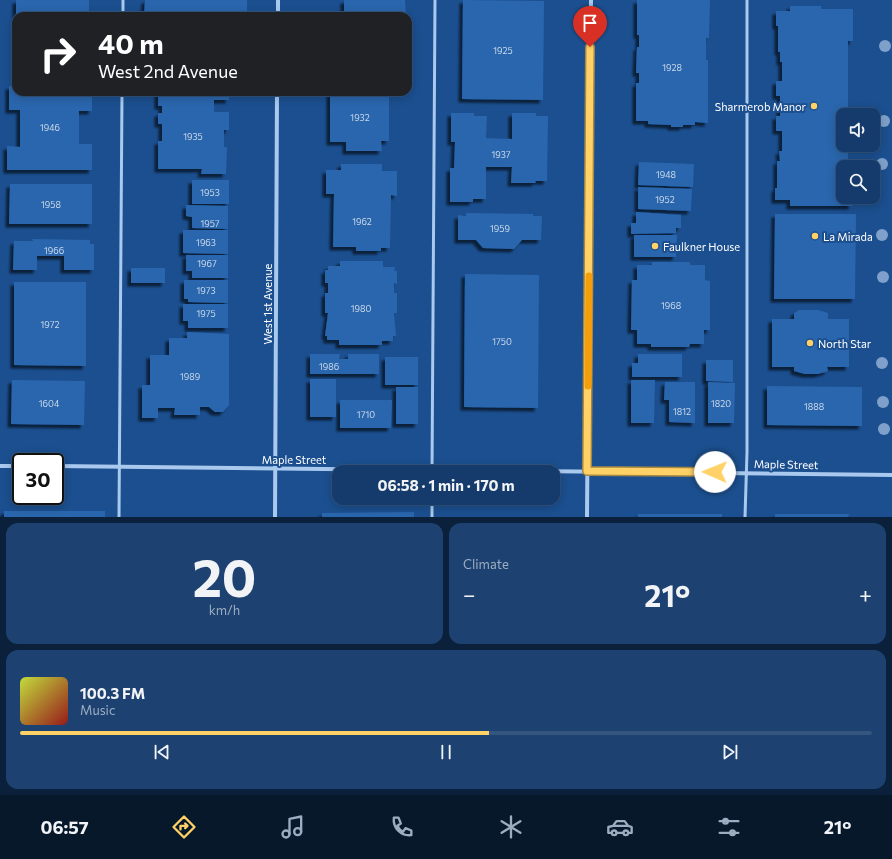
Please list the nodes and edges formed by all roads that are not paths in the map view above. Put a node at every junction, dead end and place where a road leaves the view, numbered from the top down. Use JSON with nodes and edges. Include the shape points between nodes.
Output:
{"nodes":[{"id":1,"x":123,"y":0,"type":"edge"},
{"id":2,"x":278,"y":0,"type":"edge"},
{"id":3,"x":434,"y":0,"type":"edge"},
{"id":4,"x":591,"y":0,"type":"edge"},
{"id":5,"x":747,"y":0,"type":"edge"},
{"id":6,"x":123,"y":12,"type":"edge"},
{"id":7,"x":278,"y":12,"type":"edge"},
{"id":8,"x":122,"y":96,"type":"edge"},
{"id":9,"x":277,"y":96,"type":"edge"},
{"id":10,"x":432,"y":465,"type":"edge"},
{"id":11,"x":0,"y":466,"type":"edge"},
{"id":12,"x":12,"y":466,"type":"edge"},
{"id":13,"x":64,"y":466,"type":"edge"},
{"id":14,"x":119,"y":467,"type":"junction"},
{"id":15,"x":276,"y":468,"type":"junction"},
{"id":16,"x":332,"y":469,"type":"edge"},
{"id":17,"x":560,"y":471,"type":"edge"},
{"id":18,"x":587,"y":471,"type":"junction"},
{"id":19,"x":746,"y":472,"type":"junction"},
{"id":20,"x":892,"y":474,"type":"edge"},
{"id":21,"x":432,"y":505,"type":"edge"},
{"id":22,"x":119,"y":517,"type":"edge"},
{"id":23,"x":275,"y":517,"type":"edge"},
{"id":24,"x":432,"y":517,"type":"edge"},
{"id":25,"x":587,"y":517,"type":"edge"},
{"id":26,"x":745,"y":517,"type":"edge"}],
"edges":[{"from":1,"to":6,"type":"lane"},
{"from":2,"to":7,"type":"street"},
{"from":3,"to":10,"type":"lane"},
{"from":4,"to":18,"type":"street"},
{"from":5,"to":19,"type":"lane"},
{"from":8,"to":14,"type":"lane"},
{"from":9,"to":15,"type":"street","name":"West 1st Avenue"},
{"from":11,"to":12,"type":"street"},
{"from":13,"to":14,"type":"street","name":"Maple Street"},
{"from":14,"to":15,"type":"street","name":"Maple Street"},
{"from":14,"to":22,"type":"lane"},
{"from":15,"to":16,"type":"street","name":"Maple Street"},
{"from":15,"to":23,"type":"street","name":"West 1st Avenue"},
{"from":17,"to":18,"type":"street","name":"Maple Street"},
{"from":18,"to":19,"type":"street","name":"Maple Street"},
{"from":18,"to":25,"type":"street"},
{"from":19,"to":20,"type":"street","name":"Maple Street"},
{"from":19,"to":26,"type":"lane"},
{"from":21,"to":24,"type":"lane"}]}
